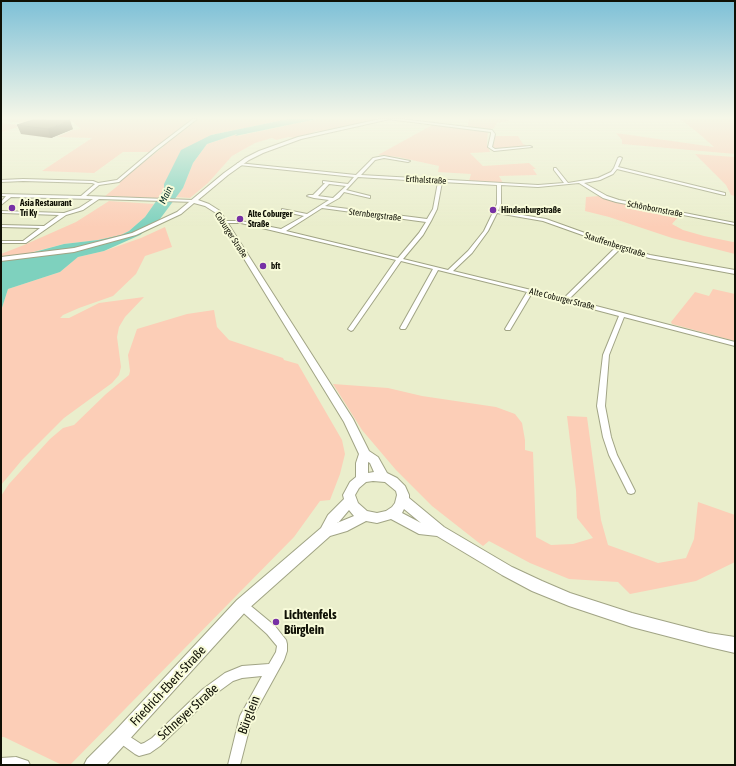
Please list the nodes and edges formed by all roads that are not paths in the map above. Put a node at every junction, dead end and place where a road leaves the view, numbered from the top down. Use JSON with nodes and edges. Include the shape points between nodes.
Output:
{"nodes":[{"id":1,"x":149,"y":155,"type":"edge"},
{"id":2,"x":255,"y":155,"type":"edge"},
{"id":3,"x":620,"y":158,"type":"dead end"},
{"id":4,"x":408,"y":161,"type":"dead end"},
{"id":5,"x":239,"y":164,"type":"junction"},
{"id":6,"x":616,"y":168,"type":"junction"},
{"id":7,"x":554,"y":169,"type":"dead end"},
{"id":8,"x":358,"y":176,"type":"junction"},
{"id":9,"x":1,"y":181,"type":"edge"},
{"id":10,"x":440,"y":181,"type":"junction"},
{"id":11,"x":580,"y":182,"type":"junction"},
{"id":12,"x":98,"y":184,"type":"junction"},
{"id":13,"x":567,"y":184,"type":"junction"},
{"id":14,"x":349,"y":185,"type":"junction"},
{"id":15,"x":499,"y":185,"type":"junction"},
{"id":16,"x":344,"y":190,"type":"junction"},
{"id":17,"x":205,"y":191,"type":"junction"},
{"id":18,"x":724,"y":194,"type":"dead end"},
{"id":19,"x":1,"y":195,"type":"edge"},
{"id":20,"x":10,"y":196,"type":"junction"},
{"id":21,"x":368,"y":197,"type":"dead end"},
{"id":22,"x":81,"y":198,"type":"junction"},
{"id":23,"x":98,"y":198,"type":"junction"},
{"id":24,"x":332,"y":200,"type":"junction"},
{"id":25,"x":193,"y":201,"type":"junction"},
{"id":26,"x":1,"y":204,"type":"edge"},
{"id":27,"x":210,"y":206,"type":"junction"},
{"id":28,"x":321,"y":207,"type":"junction"},
{"id":29,"x":284,"y":210,"type":"dead end"},
{"id":30,"x":2,"y":212,"type":"edge"},
{"id":31,"x":496,"y":212,"type":"junction"},
{"id":32,"x":64,"y":214,"type":"junction"},
{"id":33,"x":176,"y":214,"type":"junction"},
{"id":34,"x":308,"y":215,"type":"junction"},
{"id":35,"x":429,"y":221,"type":"junction"},
{"id":36,"x":224,"y":222,"type":"junction"},
{"id":37,"x":735,"y":224,"type":"edge"},
{"id":38,"x":1,"y":226,"type":"edge"},
{"id":39,"x":44,"y":227,"type":"junction"},
{"id":40,"x":282,"y":231,"type":"junction"},
{"id":41,"x":1,"y":242,"type":"edge"},
{"id":42,"x":619,"y":247,"type":"junction"},
{"id":43,"x":1,"y":259,"type":"edge"},
{"id":44,"x":399,"y":260,"type":"junction"},
{"id":45,"x":436,"y":269,"type":"junction"},
{"id":46,"x":449,"y":272,"type":"junction"},
{"id":47,"x":735,"y":272,"type":"edge"},
{"id":48,"x":530,"y":291,"type":"junction"},
{"id":49,"x":565,"y":300,"type":"junction"},
{"id":50,"x":622,"y":315,"type":"junction"},
{"id":51,"x":403,"y":328,"type":"dead end"},
{"id":52,"x":351,"y":329,"type":"dead end"},
{"id":53,"x":508,"y":329,"type":"dead end"},
{"id":54,"x":735,"y":344,"type":"edge"},
{"id":55,"x":366,"y":454,"type":"junction"},
{"id":56,"x":385,"y":477,"type":"junction"},
{"id":57,"x":362,"y":479,"type":"junction"},
{"id":58,"x":631,"y":491,"type":"dead end"},
{"id":59,"x":350,"y":500,"type":"junction"},
{"id":60,"x":402,"y":500,"type":"junction"},
{"id":61,"x":392,"y":514,"type":"junction"},
{"id":62,"x":364,"y":516,"type":"junction"},
{"id":63,"x":438,"y":531,"type":"junction"},
{"id":64,"x":326,"y":532,"type":"junction"},
{"id":65,"x":242,"y":605,"type":"junction"},
{"id":66,"x":735,"y":644,"type":"edge"},
{"id":67,"x":272,"y":669,"type":"junction"},
{"id":68,"x":121,"y":737,"type":"junction"},
{"id":69,"x":1,"y":764,"type":"edge"},
{"id":70,"x":24,"y":765,"type":"edge"},
{"id":71,"x":93,"y":765,"type":"edge"},
{"id":72,"x":234,"y":765,"type":"edge"}],
"edges":[{"from":1,"to":12,"type":"street","via":[[118,181]]},
{"from":2,"to":5,"type":"street"},
{"from":3,"to":6,"type":"street"},
{"from":4,"to":8,"type":"street","via":[[377,158]]},
{"from":5,"to":8,"type":"street","name":"Erthalstraße"},
{"from":5,"to":17,"type":"street"},
{"from":6,"to":11,"type":"street","name":"Erthalstraße","via":[[609,175]]},
{"from":6,"to":18,"type":"street"},
{"from":7,"to":13,"type":"street"},
{"from":8,"to":10,"type":"street","name":"Erthalstraße"},
{"from":8,"to":14,"type":"street"},
{"from":9,"to":12,"type":"street"},
{"from":10,"to":15,"type":"street","name":"Erthalstraße"},
{"from":10,"to":35,"type":"street","via":[[435,209]]},
{"from":11,"to":13,"type":"street","name":"Erthalstraße"},
{"from":11,"to":37,"type":"street","name":"Schönbornstraße","via":[[605,197],[635,206]]},
{"from":12,"to":22,"type":"street"},
{"from":13,"to":15,"type":"street","name":"Erthalstraße"},
{"from":14,"to":16,"type":"street"},
{"from":14,"to":24,"type":"street","via":[[326,183],[311,196]]},
{"from":15,"to":31,"type":"street","via":[[500,195]]},
{"from":16,"to":21,"type":"street"},
{"from":16,"to":24,"type":"street"},
{"from":17,"to":25,"type":"street"},
{"from":17,"to":27,"type":"street"},
{"from":19,"to":20,"type":"street","name":"Coburger Straße"},
{"from":20,"to":22,"type":"street","name":"Coburger Straße"},
{"from":20,"to":26,"type":"street"},
{"from":22,"to":23,"type":"street","name":"Coburger Straße"},
{"from":23,"to":25,"type":"street","name":"Coburger Straße"},
{"from":23,"to":32,"type":"street"},
{"from":24,"to":28,"type":"street"},
{"from":25,"to":27,"type":"street","name":"Coburger Straße"},
{"from":25,"to":33,"type":"street"},
{"from":27,"to":33,"type":"street","via":[[196,206]]},
{"from":27,"to":36,"type":"street","name":"Coburger Straße","via":[[218,212]]},
{"from":28,"to":34,"type":"street"},
{"from":28,"to":35,"type":"street","name":"Sternbergstraße"},
{"from":29,"to":34,"type":"street"},
{"from":30,"to":32,"type":"street"},
{"from":31,"to":42,"type":"street","name":"Stauffenbergstraße","via":[[544,220]]},
{"from":31,"to":46,"type":"street","via":[[479,241]]},
{"from":32,"to":39,"type":"street"},
{"from":33,"to":43,"type":"street","via":[[143,231],[93,246]]},
{"from":34,"to":40,"type":"street"},
{"from":35,"to":44,"type":"street"},
{"from":36,"to":40,"type":"street","name":"Alte Coburger Straße","via":[[240,222]]},
{"from":36,"to":55,"type":"street","name":"Coburger Straße","via":[[349,422]]},
{"from":38,"to":39,"type":"street"},
{"from":39,"to":41,"type":"street","via":[[24,242]]},
{"from":40,"to":44,"type":"street","name":"Alte Coburger Straße"},
{"from":42,"to":47,"type":"street","name":"Stauffenbergstraße","via":[[677,262]]},
{"from":42,"to":49,"type":"street"},
{"from":44,"to":45,"type":"street","name":"Alte Coburger Straße"},
{"from":44,"to":52,"type":"street"},
{"from":45,"to":46,"type":"street","name":"Alte Coburger Straße"},
{"from":45,"to":51,"type":"street"},
{"from":46,"to":48,"type":"street","name":"Alte Coburger Straße"},
{"from":48,"to":49,"type":"street","name":"Alte Coburger Straße"},
{"from":48,"to":53,"type":"street"},
{"from":49,"to":50,"type":"street","name":"Alte Coburger Straße"},
{"from":50,"to":54,"type":"street","name":"Alte Coburger Straße"},
{"from":50,"to":58,"type":"street","via":[[606,356],[601,406],[613,455]]},
{"from":55,"to":56,"type":"street","name":"Coburger Straße","via":[[374,460]]},
{"from":55,"to":57,"type":"street","via":[[362,463]]},
{"from":56,"to":57,"type":"street","via":[[373,476]]},
{"from":56,"to":60,"type":"street","via":[[401,489]]},
{"from":57,"to":59,"type":"street","via":[[351,490]]},
{"from":59,"to":62,"type":"street","via":[[355,509]]},
{"from":59,"to":64,"type":"street","via":[[333,519]]},
{"from":60,"to":61,"type":"street","via":[[399,508]]},
{"from":60,"to":63,"type":"street"},
{"from":61,"to":62,"type":"street","via":[[377,518]]},
{"from":61,"to":63,"type":"street","via":[[424,530]]},
{"from":62,"to":64,"type":"street"},
{"from":63,"to":66,"type":"street","via":[[507,571],[569,599],[632,620]]},
{"from":64,"to":65,"type":"street","name":"Friedrich-Ebert-Straße"},
{"from":65,"to":67,"type":"street","via":[[271,630],[282,644],[282,651]]},
{"from":65,"to":68,"type":"street","name":"Friedrich-Ebert-Straße"},
{"from":67,"to":68,"type":"street","name":"Schneyer Straße","via":[[242,672],[229,677],[207,693],[146,749],[138,750]]},
{"from":67,"to":72,"type":"street","name":"Bürglein","via":[[246,716]]},
{"from":68,"to":71,"type":"street","name":"Friedrich-Ebert-Straße"},
{"from":69,"to":70,"type":"street","via":[[16,762]]}]}
